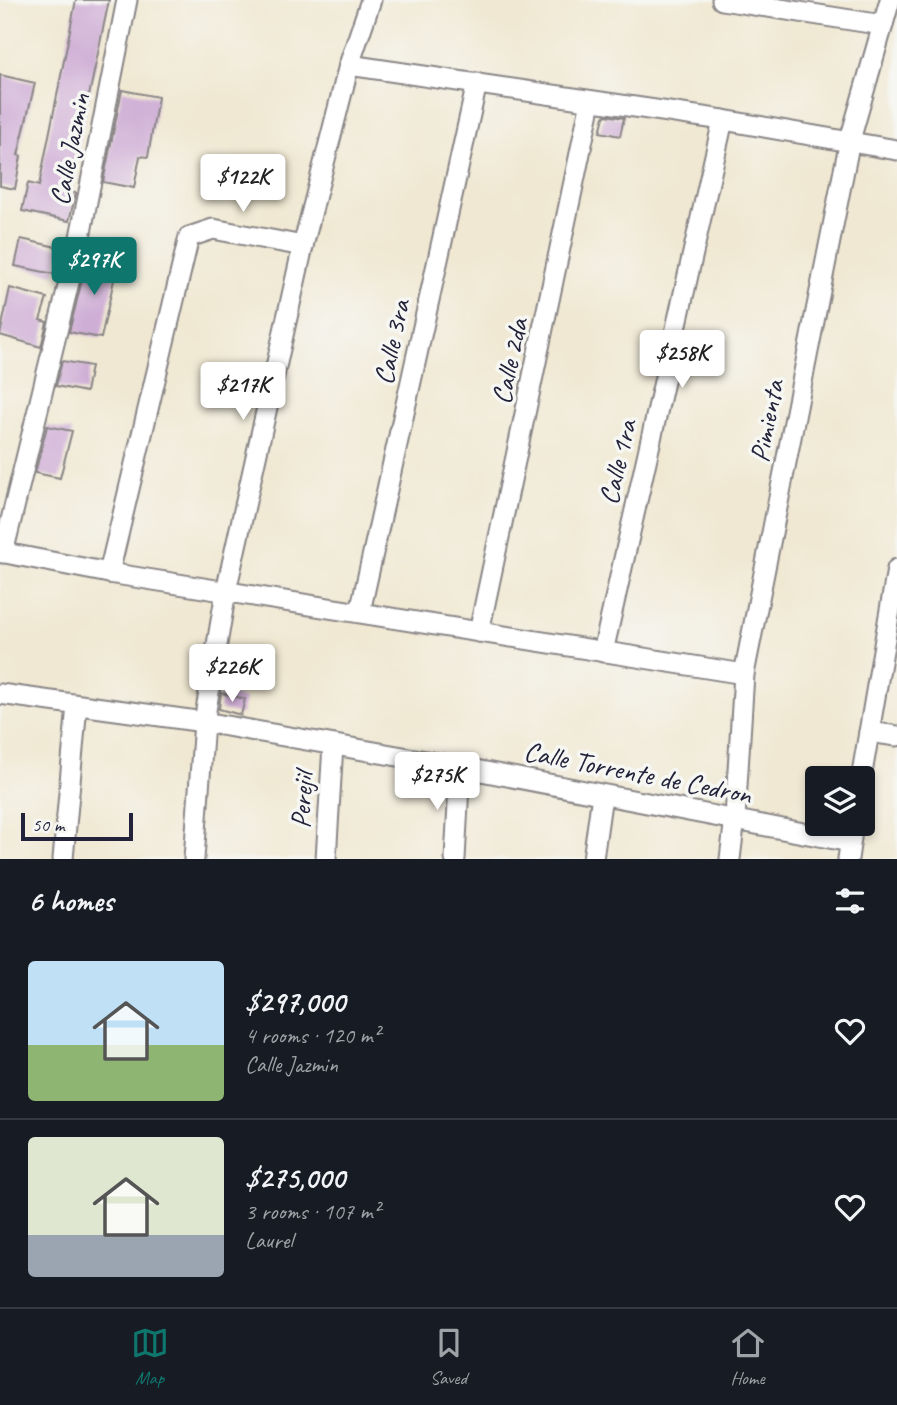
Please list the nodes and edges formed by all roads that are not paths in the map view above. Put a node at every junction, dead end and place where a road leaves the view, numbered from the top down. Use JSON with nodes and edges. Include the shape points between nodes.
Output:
{"nodes":[{"id":1,"x":127,"y":0,"type":"edge"},
{"id":2,"x":371,"y":0,"type":"edge"},
{"id":3,"x":722,"y":0,"type":"edge"},
{"id":4,"x":890,"y":0,"type":"edge"},
{"id":5,"x":883,"y":25,"type":"junction"},
{"id":6,"x":349,"y":65,"type":"junction"},
{"id":7,"x":477,"y":83,"type":"junction"},
{"id":8,"x":591,"y":101,"type":"junction"},
{"id":9,"x":723,"y":120,"type":"junction"},
{"id":10,"x":850,"y":141,"type":"junction"},
{"id":11,"x":897,"y":150,"type":"edge"},
{"id":12,"x":303,"y":246,"type":"junction"},
{"id":13,"x":1,"y":552,"type":"edge"},
{"id":14,"x":897,"y":569,"type":"edge"},
{"id":15,"x":109,"y":573,"type":"junction"},
{"id":16,"x":226,"y":591,"type":"junction"},
{"id":17,"x":360,"y":612,"type":"junction"},
{"id":18,"x":893,"y":620,"type":"edge"},
{"id":19,"x":479,"y":632,"type":"junction"},
{"id":20,"x":603,"y":652,"type":"junction"},
{"id":21,"x":744,"y":674,"type":"junction"},
{"id":22,"x":0,"y":694,"type":"edge"},
{"id":23,"x":77,"y":705,"type":"junction"},
{"id":24,"x":204,"y":722,"type":"junction"},
{"id":25,"x":869,"y":732,"type":"junction"},
{"id":26,"x":897,"y":736,"type":"edge"},
{"id":27,"x":332,"y":745,"type":"junction"},
{"id":28,"x":863,"y":766,"type":"edge"},
{"id":29,"x":460,"y":767,"type":"junction"},
{"id":30,"x":602,"y":795,"type":"junction"},
{"id":31,"x":735,"y":818,"type":"junction"},
{"id":32,"x":851,"y":842,"type":"edge"},
{"id":33,"x":63,"y":859,"type":"edge"},
{"id":34,"x":194,"y":859,"type":"edge"},
{"id":35,"x":326,"y":859,"type":"edge"},
{"id":36,"x":455,"y":859,"type":"edge"},
{"id":37,"x":593,"y":859,"type":"edge"},
{"id":38,"x":730,"y":859,"type":"edge"}],
"edges":[{"from":1,"to":13,"type":"street","name":"Calle Jazmin","via":[[80,237]]},
{"from":2,"to":6,"type":"street"},
{"from":3,"to":5,"type":"street"},
{"from":4,"to":5,"type":"street","name":"Pimienta"},
{"from":5,"to":10,"type":"street","name":"Pimienta"},
{"from":6,"to":7,"type":"street"},
{"from":6,"to":12,"type":"street"},
{"from":7,"to":8,"type":"street"},
{"from":7,"to":17,"type":"street","name":"Calle 3ra"},
{"from":8,"to":9,"type":"street"},
{"from":8,"to":19,"type":"street","name":"Calle 2da"},
{"from":9,"to":10,"type":"street"},
{"from":9,"to":20,"type":"street","name":"Calle 1ra"},
{"from":10,"to":11,"type":"street"},
{"from":10,"to":21,"type":"street","name":"Pimienta"},
{"from":12,"to":15,"type":"street","via":[[213,229],[189,237]]},
{"from":12,"to":16,"type":"street"},
{"from":13,"to":15,"type":"street"},
{"from":14,"to":18,"type":"street"},
{"from":15,"to":16,"type":"street"},
{"from":16,"to":17,"type":"street"},
{"from":16,"to":24,"type":"street"},
{"from":17,"to":19,"type":"street"},
{"from":18,"to":25,"type":"street"},
{"from":19,"to":20,"type":"street"},
{"from":20,"to":21,"type":"street"},
{"from":21,"to":31,"type":"street","name":"Pimienta"},
{"from":22,"to":23,"type":"street","name":"Calle Torrente de Cedron"},
{"from":23,"to":24,"type":"street","name":"Calle Torrente de Cedron"},
{"from":23,"to":33,"type":"street"},
{"from":24,"to":27,"type":"street","name":"Calle Torrente de Cedron"},
{"from":24,"to":34,"type":"street"},
{"from":25,"to":26,"type":"street"},
{"from":25,"to":28,"type":"street"},
{"from":27,"to":29,"type":"street","name":"Calle Torrente de Cedron"},
{"from":27,"to":35,"type":"street","name":"Perejil"},
{"from":29,"to":30,"type":"street","name":"Calle Torrente de Cedron"},
{"from":29,"to":36,"type":"street"},
{"from":30,"to":31,"type":"street","name":"Calle Torrente de Cedron"},
{"from":30,"to":37,"type":"street"},
{"from":31,"to":32,"type":"street","name":"Calle Torrente de Cedron"},
{"from":31,"to":38,"type":"street","name":"Pimienta"}]}
